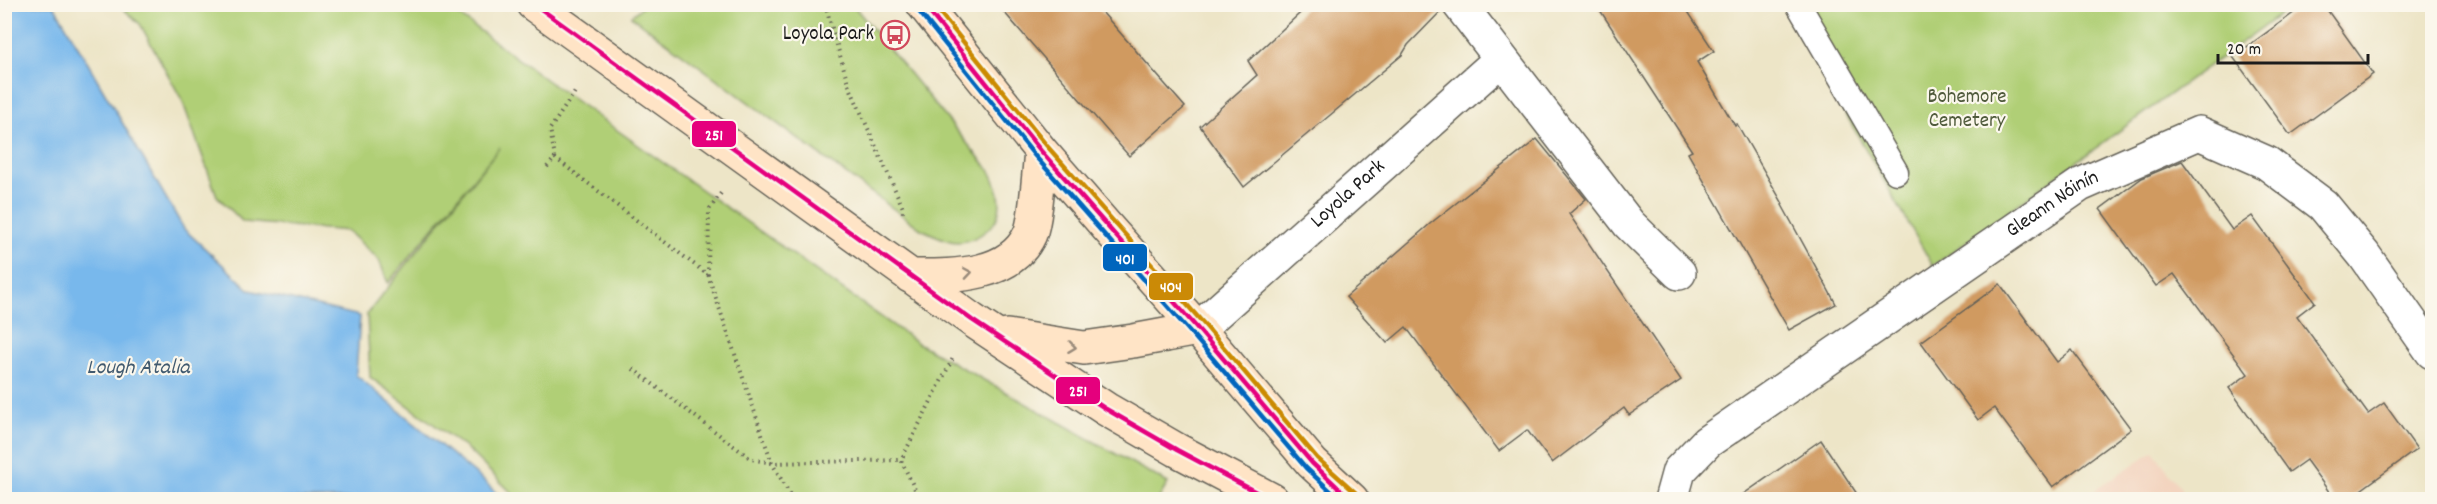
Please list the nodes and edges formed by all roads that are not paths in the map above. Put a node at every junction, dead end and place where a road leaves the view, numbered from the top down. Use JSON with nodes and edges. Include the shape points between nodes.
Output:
{"nodes":[{"id":1,"x":533,"y":4,"type":"edge"},
{"id":2,"x":923,"y":4,"type":"edge"},
{"id":3,"x":1459,"y":4,"type":"edge"},
{"id":4,"x":1798,"y":4,"type":"edge"},
{"id":5,"x":1501,"y":59,"type":"junction"},
{"id":6,"x":1041,"y":151,"type":"junction"},
{"id":7,"x":1896,"y":172,"type":"dead end"},
{"id":8,"x":1679,"y":273,"type":"dead end"},
{"id":9,"x":910,"y":276,"type":"junction"},
{"id":10,"x":983,"y":327,"type":"junction"},
{"id":11,"x":1198,"y":328,"type":"junction"},
{"id":12,"x":2433,"y":352,"type":"edge"},
{"id":13,"x":1272,"y":500,"type":"edge"},
{"id":14,"x":1352,"y":500,"type":"edge"},
{"id":15,"x":1671,"y":500,"type":"edge"}],
"edges":[{"from":1,"to":9,"type":"street"},
{"from":2,"to":6,"type":"street"},
{"from":3,"to":5,"type":"street"},
{"from":4,"to":7,"type":"lane"},
{"from":5,"to":8,"type":"street","via":[[1629,224]]},
{"from":5,"to":11,"type":"street","name":"Loyola Park"},
{"from":9,"to":6,"type":"street","one_way":true,"via":[[968,273],[991,268],[1017,255],[1031,232]]},
{"from":6,"to":11,"type":"street"},
{"from":9,"to":10,"type":"street"},
{"from":10,"to":11,"type":"street","one_way":true,"via":[[1084,348]]},
{"from":10,"to":13,"type":"street","via":[[1126,421]]},
{"from":11,"to":14,"type":"street","via":[[1312,463]]},
{"from":12,"to":15,"type":"street","name":"Gleann Nóinín","via":[[2323,205],[2267,163],[2199,133],[2080,185],[1707,442],[1679,471]]}]}
